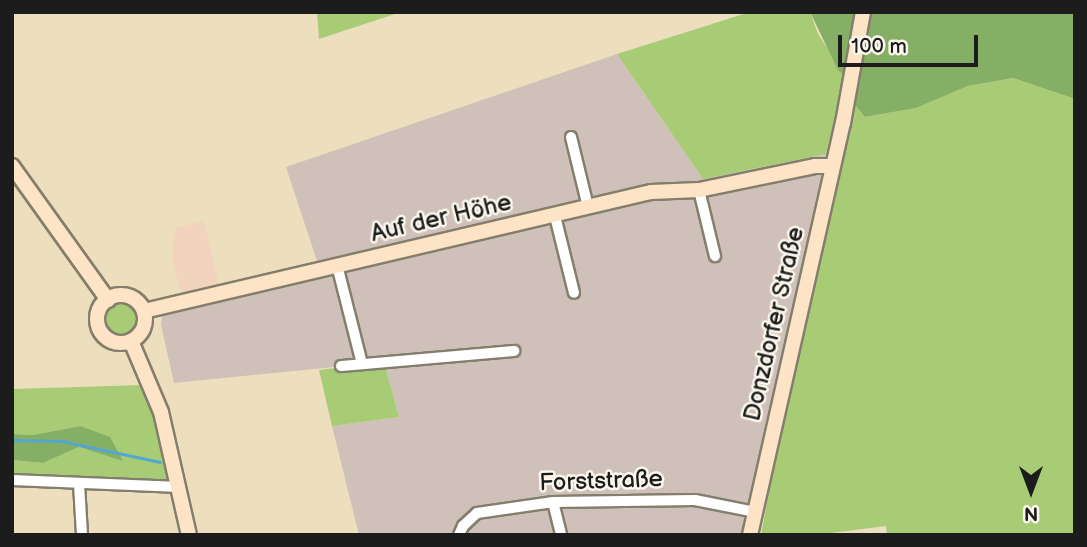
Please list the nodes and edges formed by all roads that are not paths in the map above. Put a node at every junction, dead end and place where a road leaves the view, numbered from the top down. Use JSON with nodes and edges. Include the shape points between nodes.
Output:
{"nodes":[{"id":1,"x":863,"y":12,"type":"edge"},
{"id":2,"x":570,"y":138,"type":"dead end"},
{"id":3,"x":12,"y":166,"type":"edge"},
{"id":4,"x":832,"y":166,"type":"junction"},
{"id":5,"x":699,"y":190,"type":"junction"},
{"id":6,"x":588,"y":207,"type":"junction"},
{"id":7,"x":555,"y":216,"type":"junction"},
{"id":8,"x":715,"y":256,"type":"dead end"},
{"id":9,"x":337,"y":265,"type":"junction"},
{"id":10,"x":574,"y":293,"type":"dead end"},
{"id":11,"x":108,"y":300,"type":"junction"},
{"id":12,"x":144,"y":311,"type":"junction"},
{"id":13,"x":131,"y":341,"type":"junction"},
{"id":14,"x":514,"y":351,"type":"dead end"},
{"id":15,"x":362,"y":364,"type":"junction"},
{"id":16,"x":341,"y":366,"type":"dead end"},
{"id":17,"x":12,"y":480,"type":"edge"},
{"id":18,"x":79,"y":484,"type":"junction"},
{"id":19,"x":180,"y":487,"type":"junction"},
{"id":20,"x":553,"y":502,"type":"junction"},
{"id":21,"x":755,"y":512,"type":"junction"},
{"id":22,"x":82,"y":535,"type":"edge"},
{"id":23,"x":189,"y":535,"type":"edge"},
{"id":24,"x":459,"y":535,"type":"edge"},
{"id":25,"x":561,"y":535,"type":"edge"},
{"id":26,"x":750,"y":535,"type":"edge"}],
"edges":[{"from":1,"to":4,"type":"street","name":"Donzdorfer Straße"},
{"from":2,"to":6,"type":"street"},
{"from":3,"to":11,"type":"street"},
{"from":4,"to":5,"type":"street","name":"Auf der Höhe"},
{"from":4,"to":21,"type":"street","name":"Donzdorfer Straße"},
{"from":5,"to":6,"type":"street","name":"Auf der Höhe","via":[[651,192]]},
{"from":5,"to":8,"type":"street"},
{"from":6,"to":7,"type":"street","name":"Auf der Höhe"},
{"from":7,"to":9,"type":"street","name":"Auf der Höhe"},
{"from":7,"to":10,"type":"street"},
{"from":9,"to":12,"type":"street","name":"Auf der Höhe"},
{"from":9,"to":15,"type":"street"},
{"from":11,"to":12,"type":"street","via":[[128,296]]},
{"from":11,"to":13,"type":"street","via":[[99,312],[101,331],[117,342]]},
{"from":12,"to":13,"type":"street","via":[[142,330]]},
{"from":13,"to":19,"type":"street","via":[[151,382]]},
{"from":14,"to":15,"type":"street"},
{"from":15,"to":16,"type":"street"},
{"from":17,"to":18,"type":"street"},
{"from":18,"to":19,"type":"street"},
{"from":18,"to":22,"type":"street"},
{"from":19,"to":23,"type":"street"},
{"from":20,"to":21,"type":"street","name":"Forststraße","via":[[695,500]]},
{"from":20,"to":24,"type":"street","name":"Forststraße","via":[[477,513]]},
{"from":20,"to":25,"type":"street"},
{"from":21,"to":26,"type":"street","name":"Donzdorfer Straße"}]}
